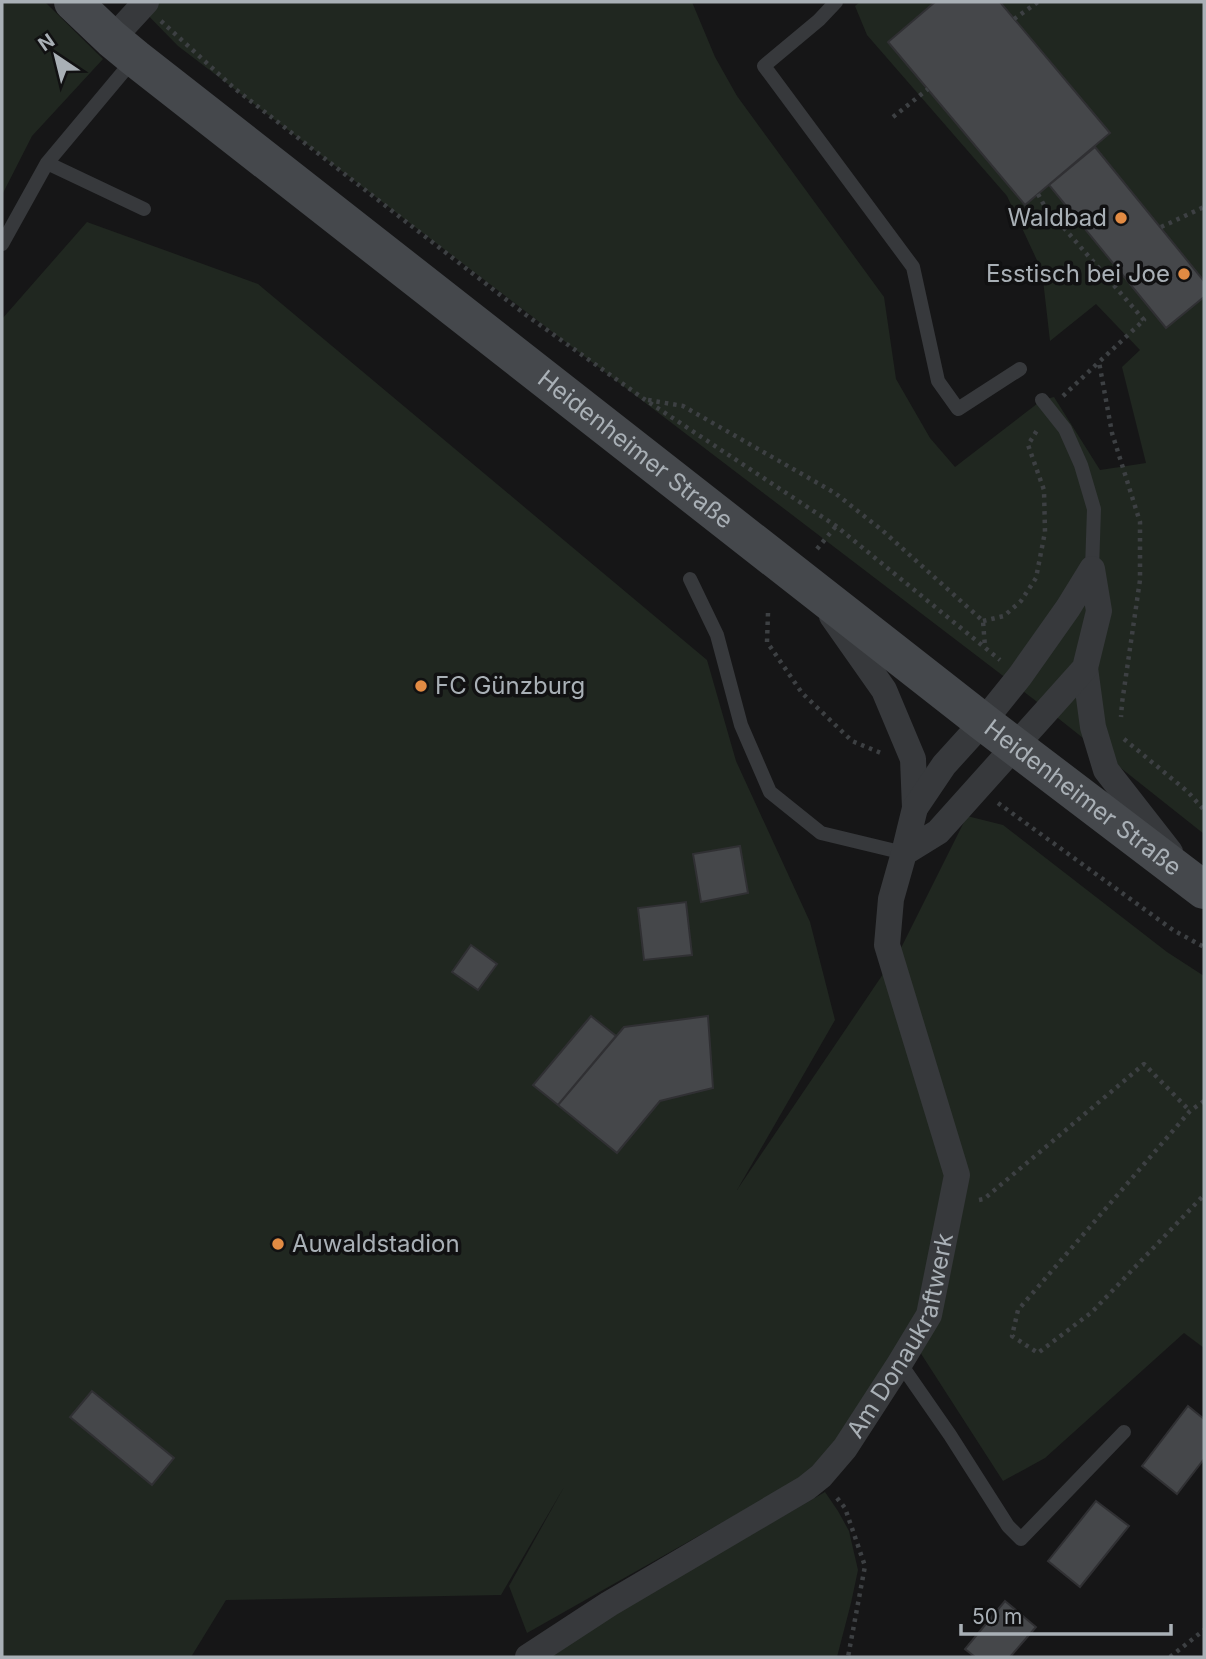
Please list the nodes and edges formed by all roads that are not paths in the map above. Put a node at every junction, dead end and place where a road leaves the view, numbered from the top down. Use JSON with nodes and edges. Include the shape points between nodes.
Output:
{"nodes":[{"id":1,"x":73,"y":2,"type":"edge"},
{"id":2,"x":835,"y":2,"type":"edge"},
{"id":3,"x":145,"y":3,"type":"edge"},
{"id":4,"x":123,"y":48,"type":"junction"},
{"id":5,"x":47,"y":163,"type":"junction"},
{"id":6,"x":145,"y":209,"type":"dead end"},
{"id":7,"x":2,"y":244,"type":"edge"},
{"id":8,"x":1020,"y":369,"type":"dead end"},
{"id":9,"x":1046,"y":404,"type":"road end"},
{"id":10,"x":1092,"y":569,"type":"junction"},
{"id":11,"x":690,"y":579,"type":"dead end"},
{"id":12,"x":813,"y":589,"type":"junction"},
{"id":13,"x":1085,"y":668,"type":"junction"},
{"id":14,"x":983,"y":722,"type":"junction"},
{"id":15,"x":1015,"y":746,"type":"junction"},
{"id":16,"x":915,"y":808,"type":"junction"},
{"id":17,"x":904,"y":853,"type":"junction"},
{"id":18,"x":1200,"y":887,"type":"edge"},
{"id":19,"x":900,"y":1363,"type":"junction"},
{"id":20,"x":1124,"y":1432,"type":"dead end"},
{"id":21,"x":529,"y":1657,"type":"edge"}],
"edges":[{"from":1,"to":4,"type":"main road","name":"Heidenheimer Straße"},
{"from":2,"to":8,"type":"lane","via":[[764,66],[914,267],[938,381],[958,409]]},
{"from":3,"to":4,"type":"street"},
{"from":4,"to":5,"type":"lane"},
{"from":4,"to":12,"type":"main road","name":"Heidenheimer Straße"},
{"from":5,"to":6,"type":"lane"},
{"from":5,"to":7,"type":"lane"},
{"from":9,"to":10,"type":"lane","via":[[1065,429],[1094,509]]},
{"from":10,"to":13,"type":"street","via":[[1099,611]]},
{"from":10,"to":14,"type":"street","name":"Am Donaukraftwerk"},
{"from":11,"to":17,"type":"lane","via":[[717,635],[741,725],[770,792],[821,833]]},
{"from":12,"to":14,"type":"main road","name":"Heidenheimer Straße"},
{"from":12,"to":16,"type":"street","via":[[884,690],[913,759]]},
{"from":13,"to":15,"type":"street"},
{"from":13,"to":18,"type":"street","via":[[1093,727],[1106,770]]},
{"from":14,"to":15,"type":"main road","name":"Heidenheimer Straße"},
{"from":14,"to":16,"type":"street","name":"Am Donaukraftwerk","via":[[944,765]]},
{"from":15,"to":17,"type":"street","via":[[938,832]]},
{"from":15,"to":18,"type":"main road","name":"Heidenheimer Straße"},
{"from":16,"to":17,"type":"street","name":"Am Donaukraftwerk"},
{"from":17,"to":19,"type":"street","name":"Am Donaukraftwerk","via":[[891,899],[887,945],[957,1175],[929,1315]]},
{"from":19,"to":20,"type":"lane","via":[[1008,1527],[1021,1539]]},
{"from":19,"to":21,"type":"street","name":"Am Donaukraftwerk","via":[[845,1448],[806,1488],[608,1604]]}]}
